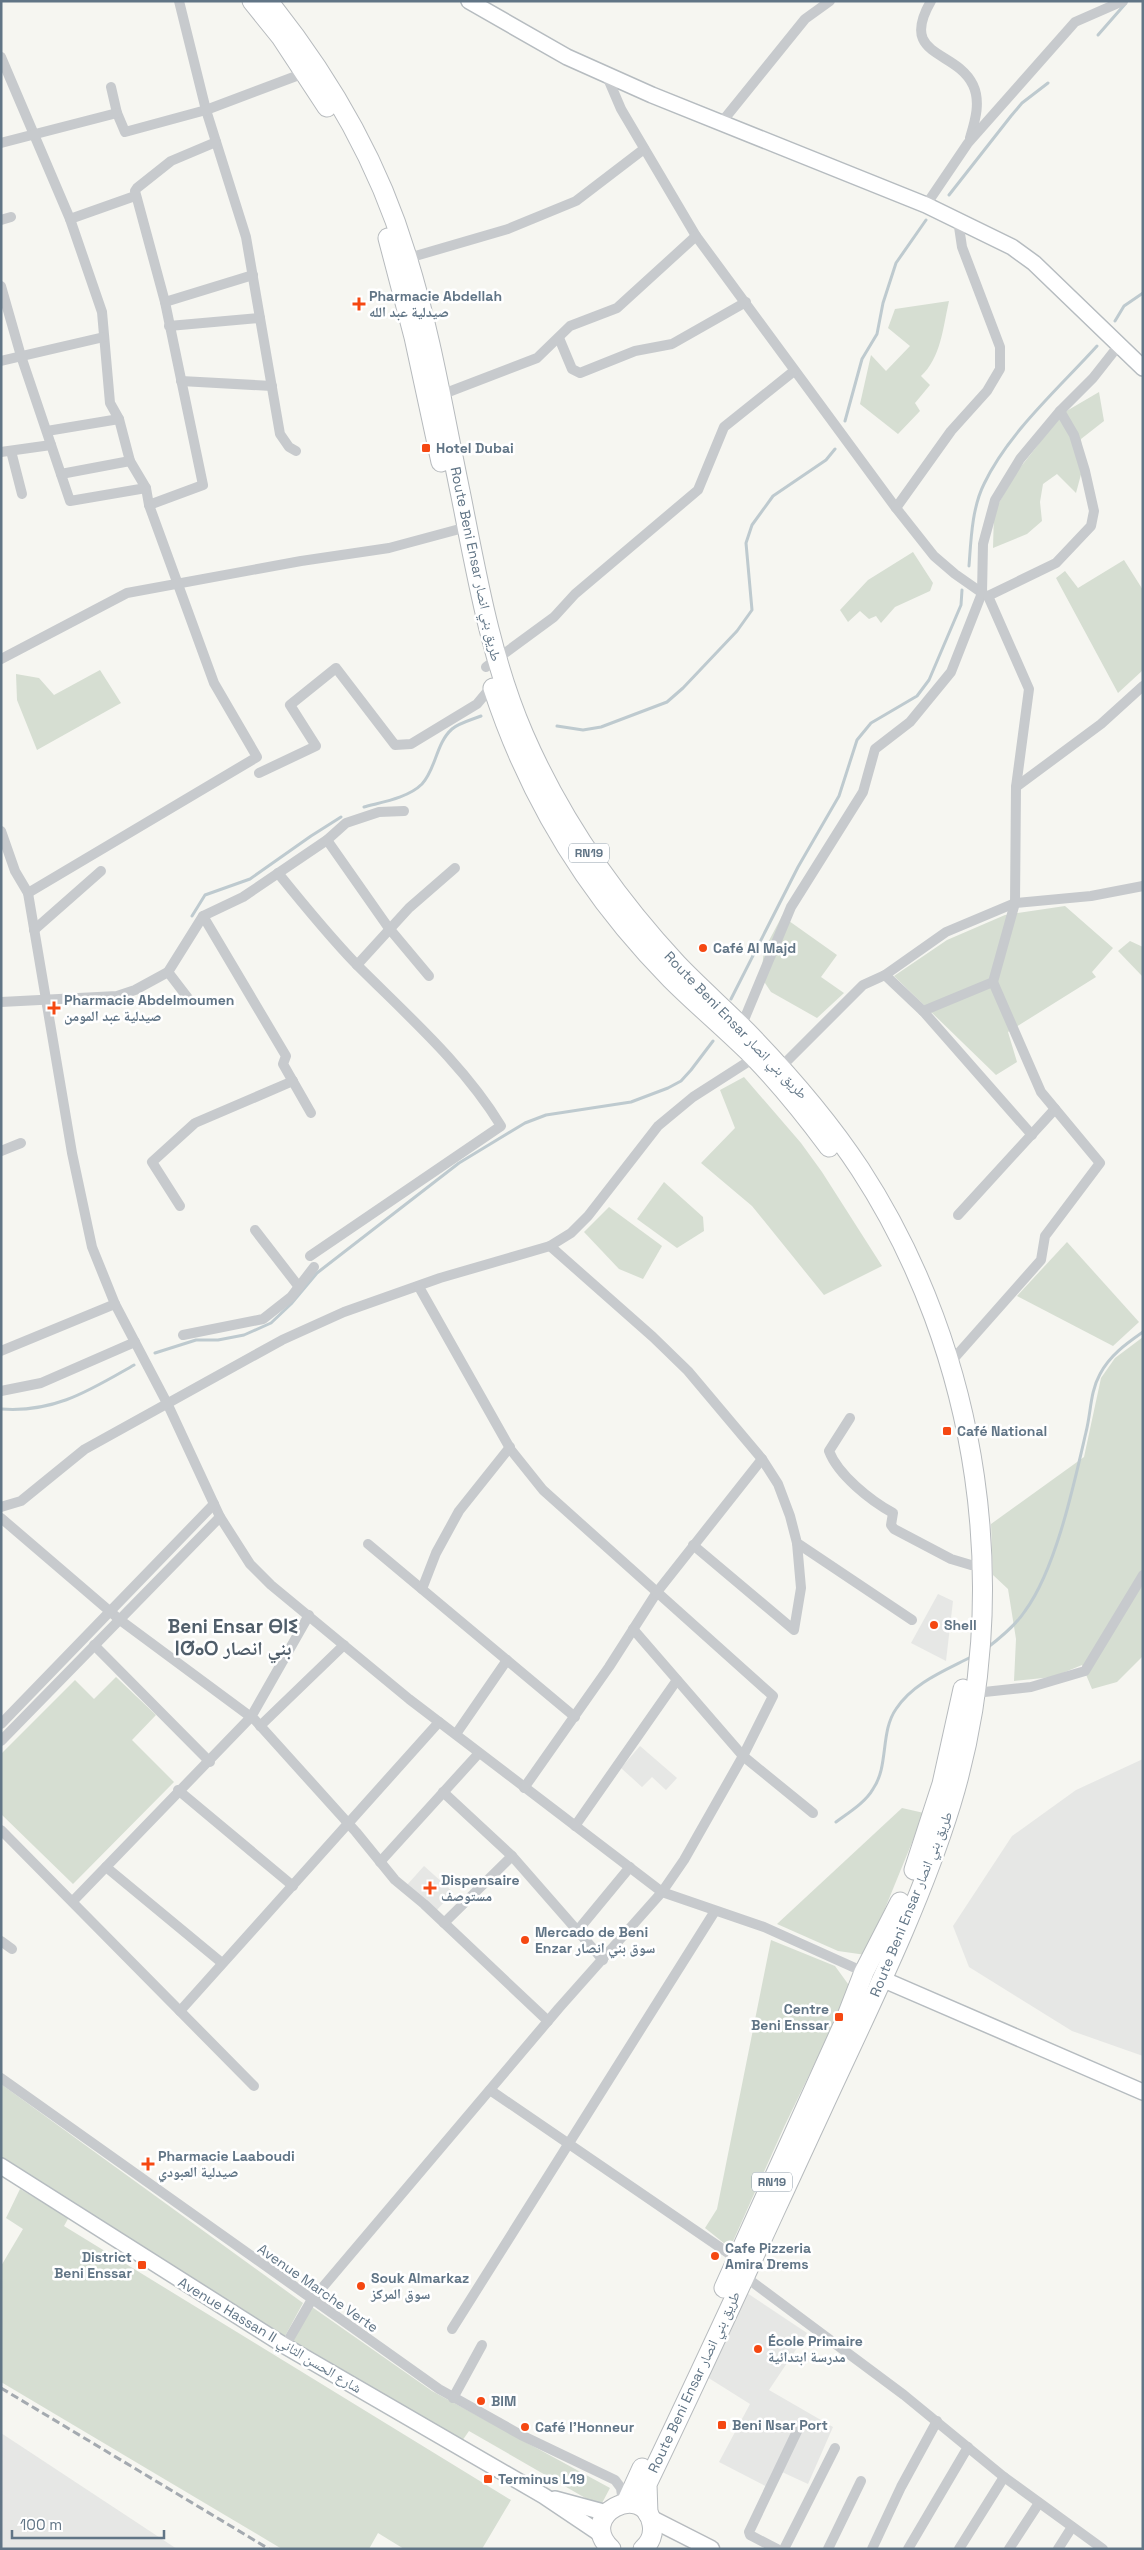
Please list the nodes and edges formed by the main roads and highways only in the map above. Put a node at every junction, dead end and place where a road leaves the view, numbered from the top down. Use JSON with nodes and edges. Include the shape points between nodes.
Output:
{"nodes":[{"id":1,"x":252,"y":1,"type":"edge"},
{"id":2,"x":268,"y":1,"type":"edge"},
{"id":3,"x":311,"y":70,"type":"junction"},
{"id":4,"x":491,"y":663,"type":"junction"},
{"id":5,"x":582,"y":856,"type":"junction"},
{"id":6,"x":759,"y":1054,"type":"junction"},
{"id":7,"x":776,"y":1073,"type":"junction"},
{"id":8,"x":973,"y":1663,"type":"junction"},
{"id":9,"x":873,"y":1977,"type":"junction"},
{"id":10,"x":669,"y":2423,"type":"junction"},
{"id":11,"x":619,"y":2506,"type":"junction"},
{"id":12,"x":649,"y":2516,"type":"junction"},
{"id":13,"x":604,"y":2543,"type":"edge"},
{"id":14,"x":643,"y":2549,"type":"edge"},
{"id":15,"x":711,"y":2549,"type":"edge"}],
"edges":[{"from":1,"to":3,"type":"highway","name":"Route Beni Ensar طريق بني انصار","number":"RN19"},
{"from":2,"to":3,"type":"highway","name":"Route Beni Ensar طريق بني انصار","number":"RN19"},
{"from":3,"to":4,"type":"highway","name":"Route Beni Ensar طريق بني انصار","number":"RN19","via":[[344,112],[390,208],[401,259],[429,338],[434,397]]},
{"from":4,"to":5,"type":"highway","name":"Route Beni Ensar طريق بني انصار","number":"RN19"},
{"from":4,"to":5,"type":"highway","name":"Route Beni Ensar طريق بني انصار","number":"RN19","via":[[492,686],[527,775]]},
{"from":5,"to":6,"type":"highway","name":"Route Beni Ensar طريق بني انصار","number":"RN19","via":[[656,941],[741,1027]]},
{"from":5,"to":6,"type":"highway","name":"Route Beni Ensar طريق بني انصار","number":"RN19","via":[[611,910],[671,979]]},
{"from":6,"to":7,"type":"highway","name":"Route Beni Ensar طريق بني انصار","number":"RN19"},
{"from":7,"to":8,"type":"highway","name":"Route Beni Ensar طريق بني انصار","number":"RN19","via":[[860,1193],[889,1244],[918,1309],[940,1374],[955,1432],[966,1500]]},
{"from":7,"to":8,"type":"highway","name":"Route Beni Ensar طريق بني انصار","number":"RN19","via":[[842,1142],[880,1203],[920,1282],[949,1364],[966,1434],[977,1505],[982,1577]]},
{"from":8,"to":9,"type":"highway","name":"Route Beni Ensar طريق بني انصار","number":"RN19","via":[[925,1840]]},
{"from":8,"to":9,"type":"highway","name":"Route Beni Ensar طريق بني انصار","number":"RN19","via":[[975,1693],[963,1761],[946,1819]]},
{"from":9,"to":10,"type":"highway","name":"Route Beni Ensar طريق بني انصار","number":"RN19"},
{"from":10,"to":11,"type":"highway","name":"Route Beni Ensar طريق بني انصار","number":"RN19"},
{"from":10,"to":12,"type":"highway","name":"Route Beni Ensar طريق بني انصار","number":"RN19","via":[[647,2484],[645,2496]]},
{"from":11,"to":12,"type":"highway","via":[[638,2506]]},
{"from":11,"to":13,"type":"highway","number":"RN19","via":[[603,2521]]},
{"from":12,"to":14,"type":"highway","number":"RN19","via":[[652,2535]]},
{"from":12,"to":15,"type":"main road"}]}
